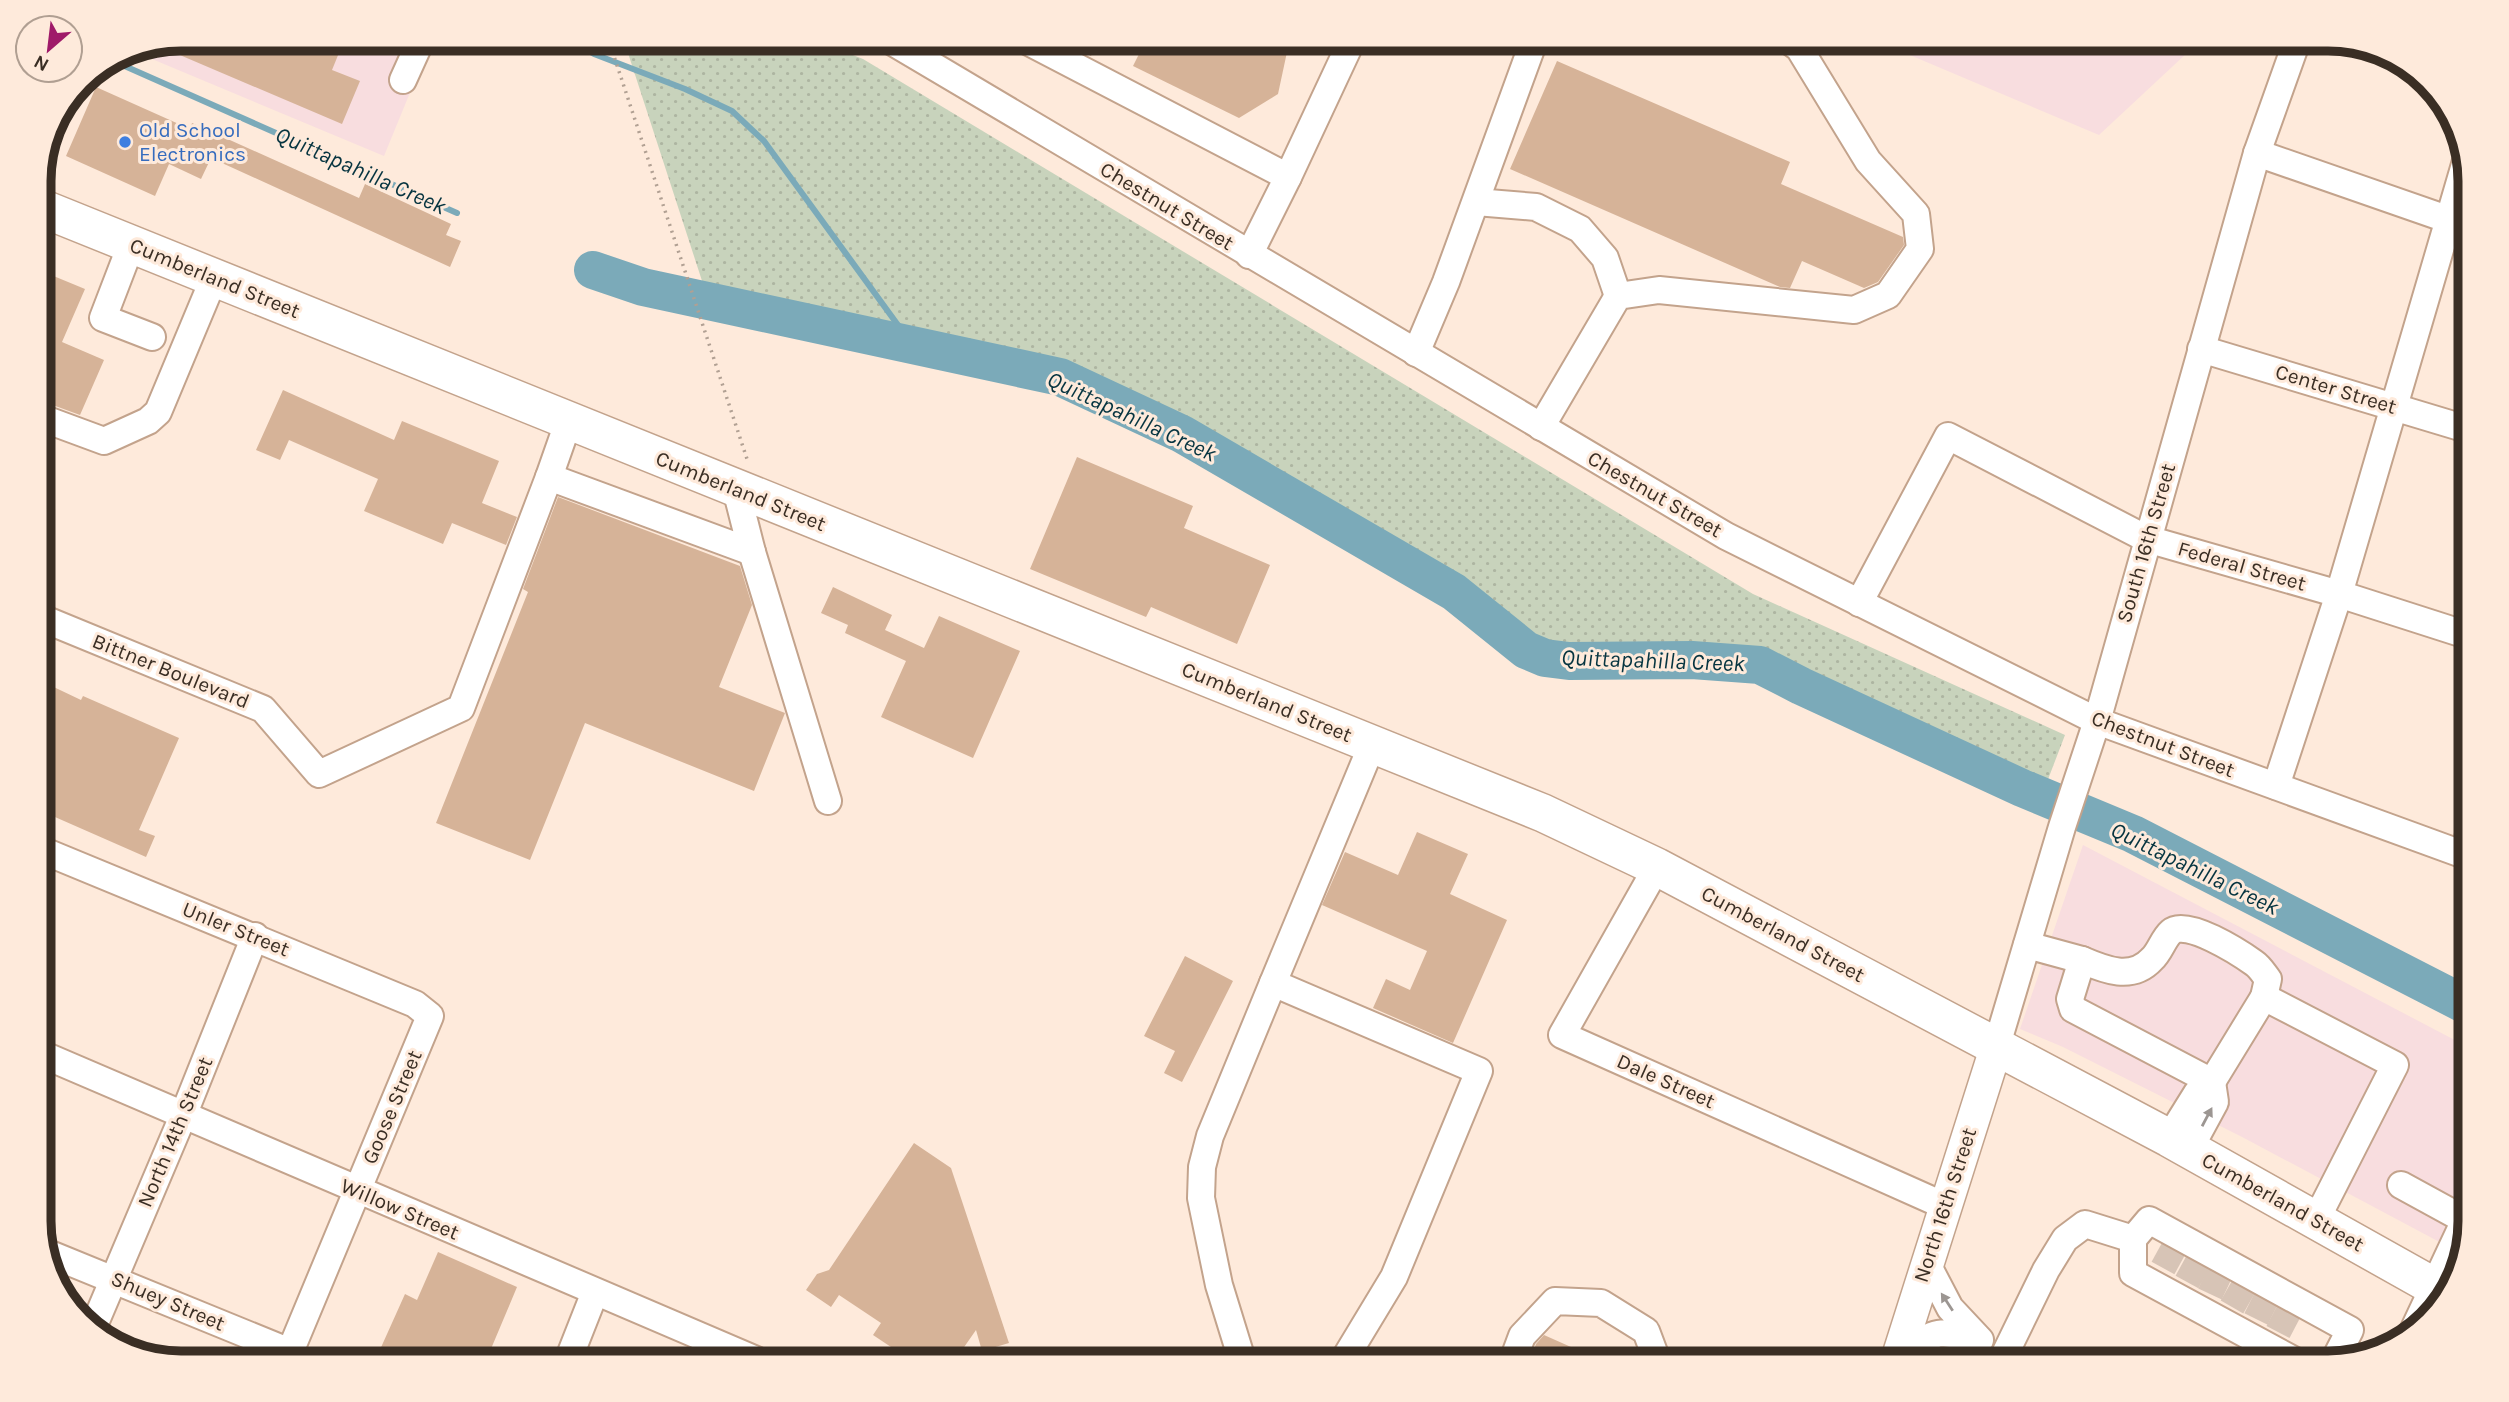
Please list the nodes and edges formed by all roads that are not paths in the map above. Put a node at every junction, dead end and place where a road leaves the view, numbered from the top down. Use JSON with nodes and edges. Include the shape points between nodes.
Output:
{"nodes":[{"id":1,"x":416,"y":51,"type":"edge"},
{"id":2,"x":908,"y":51,"type":"edge"},
{"id":3,"x":1046,"y":51,"type":"edge"},
{"id":4,"x":1347,"y":51,"type":"edge"},
{"id":5,"x":1530,"y":51,"type":"edge"},
{"id":6,"x":1801,"y":51,"type":"edge"},
{"id":7,"x":2293,"y":51,"type":"edge"},
{"id":8,"x":403,"y":80,"type":"dead end"},
{"id":9,"x":2257,"y":153,"type":"junction"},
{"id":10,"x":1288,"y":177,"type":"junction"},
{"id":11,"x":1476,"y":201,"type":"junction"},
{"id":12,"x":51,"y":212,"type":"edge"},
{"id":13,"x":2458,"y":223,"type":"edge"},
{"id":14,"x":2458,"y":226,"type":"edge"},
{"id":15,"x":131,"y":245,"type":"junction"},
{"id":16,"x":1248,"y":254,"type":"junction"},
{"id":17,"x":214,"y":278,"type":"junction"},
{"id":18,"x":1618,"y":296,"type":"junction"},
{"id":19,"x":152,"y":337,"type":"dead end"},
{"id":20,"x":2201,"y":349,"type":"junction"},
{"id":21,"x":1416,"y":353,"type":"junction"},
{"id":22,"x":2393,"y":406,"type":"junction"},
{"id":23,"x":569,"y":420,"type":"junction"},
{"id":24,"x":51,"y":421,"type":"edge"},
{"id":25,"x":2458,"y":426,"type":"edge"},
{"id":26,"x":1541,"y":427,"type":"junction"},
{"id":27,"x":549,"y":477,"type":"junction"},
{"id":28,"x":748,"y":494,"type":"junction"},
{"id":29,"x":2147,"y":539,"type":"junction"},
{"id":30,"x":752,"y":552,"type":"junction"},
{"id":31,"x":2339,"y":594,"type":"junction"},
{"id":32,"x":1859,"y":603,"type":"junction"},
{"id":33,"x":51,"y":622,"type":"edge"},
{"id":34,"x":2458,"y":632,"type":"edge"},
{"id":35,"x":2097,"y":721,"type":"junction"},
{"id":36,"x":1372,"y":745,"type":"junction"},
{"id":37,"x":2276,"y":786,"type":"junction"},
{"id":38,"x":828,"y":801,"type":"dead end"},
{"id":39,"x":2458,"y":844,"type":"edge"},
{"id":40,"x":51,"y":854,"type":"edge"},
{"id":41,"x":1657,"y":867,"type":"junction"},
{"id":42,"x":255,"y":936,"type":"junction"},
{"id":43,"x":2027,"y":945,"type":"junction"},
{"id":44,"x":2082,"y":960,"type":"junction"},
{"id":45,"x":1273,"y":983,"type":"junction"},
{"id":46,"x":2264,"y":997,"type":"junction"},
{"id":47,"x":430,"y":1016,"type":"joint"},
{"id":48,"x":1996,"y":1048,"type":"junction"},
{"id":49,"x":51,"y":1058,"type":"edge"},
{"id":50,"x":2212,"y":1082,"type":"junction"},
{"id":51,"x":183,"y":1116,"type":"junction"},
{"id":52,"x":2179,"y":1144,"type":"junction"},
{"id":53,"x":2401,"y":1185,"type":"dead end"},
{"id":54,"x":357,"y":1191,"type":"junction"},
{"id":55,"x":1945,"y":1206,"type":"junction"},
{"id":56,"x":2458,"y":1216,"type":"edge"},
{"id":57,"x":2316,"y":1220,"type":"junction"},
{"id":58,"x":2133,"y":1239,"type":"junction"},
{"id":59,"x":2455,"y":1249,"type":"edge"},
{"id":60,"x":56,"y":1256,"type":"edge"},
{"id":61,"x":2168,"y":1259,"type":"junction"},
{"id":62,"x":1927,"y":1264,"type":"junction"},
{"id":63,"x":2446,"y":1275,"type":"edge"},
{"id":64,"x":113,"y":1278,"type":"junction"},
{"id":65,"x":2439,"y":1289,"type":"edge"},
{"id":66,"x":595,"y":1292,"type":"junction"},
{"id":67,"x":2238,"y":1298,"type":"junction"},
{"id":68,"x":96,"y":1319,"type":"edge"},
{"id":69,"x":1980,"y":1340,"type":"junction"},
{"id":70,"x":2340,"y":1350,"type":"edge"},
{"id":71,"x":281,"y":1351,"type":"edge"},
{"id":72,"x":300,"y":1351,"type":"edge"},
{"id":73,"x":572,"y":1351,"type":"edge"},
{"id":74,"x":735,"y":1351,"type":"edge"},
{"id":75,"x":1239,"y":1351,"type":"edge"},
{"id":76,"x":1349,"y":1351,"type":"edge"},
{"id":77,"x":1516,"y":1351,"type":"edge"},
{"id":78,"x":1654,"y":1351,"type":"edge"},
{"id":79,"x":1900,"y":1351,"type":"edge"},
{"id":80,"x":1910,"y":1351,"type":"edge"},
{"id":81,"x":1994,"y":1351,"type":"edge"},
{"id":82,"x":2010,"y":1351,"type":"edge"},
{"id":83,"x":2288,"y":1351,"type":"edge"}],
"edges":[{"from":1,"to":8,"type":"street"},
{"from":2,"to":16,"type":"street","name":"Chestnut Street"},
{"from":3,"to":10,"type":"street"},
{"from":4,"to":10,"type":"street"},
{"from":5,"to":11,"type":"street"},
{"from":6,"to":18,"type":"street","via":[[1868,161],[1916,214],[1920,249],[1888,295],[1854,310],[1659,290]]},
{"from":7,"to":9,"type":"street","name":"South 16th Street"},
{"from":9,"to":13,"type":"street"},
{"from":9,"to":20,"type":"street","name":"South 16th Street"},
{"from":10,"to":16,"type":"street"},
{"from":11,"to":18,"type":"street","via":[[1536,206],[1580,229],[1605,258]]},
{"from":11,"to":21,"type":"street"},
{"from":12,"to":15,"type":"highway","name":"Cumberland Street"},
{"from":14,"to":22,"type":"street"},
{"from":15,"to":17,"type":"highway","name":"Cumberland Street"},
{"from":15,"to":19,"type":"street","via":[[103,318]]},
{"from":16,"to":21,"type":"street","name":"Chestnut Street"},
{"from":17,"to":23,"type":"highway","name":"Cumberland Street"},
{"from":17,"to":24,"type":"street","via":[[158,412],[148,421],[104,441]]},
{"from":18,"to":26,"type":"street"},
{"from":20,"to":22,"type":"street","name":"Center Street"},
{"from":20,"to":29,"type":"street","name":"South 16th Street"},
{"from":21,"to":26,"type":"street","name":"Chestnut Street"},
{"from":22,"to":25,"type":"street","name":"Center Street"},
{"from":22,"to":31,"type":"street"},
{"from":23,"to":27,"type":"street"},
{"from":23,"to":28,"type":"highway","name":"Cumberland Street"},
{"from":26,"to":32,"type":"street","name":"Chestnut Street","via":[[1726,536]]},
{"from":27,"to":30,"type":"street"},
{"from":27,"to":33,"type":"street","name":"Bittner Boulevard","via":[[461,708],[319,774],[263,709]]},
{"from":28,"to":30,"type":"street"},
{"from":28,"to":36,"type":"highway","name":"Cumberland Street"},
{"from":29,"to":31,"type":"street","name":"Federal Street"},
{"from":29,"to":32,"type":"street","name":"Federal Street","via":[[1948,436]]},
{"from":29,"to":35,"type":"street","name":"South 16th Street"},
{"from":30,"to":38,"type":"street"},
{"from":31,"to":34,"type":"street","name":"Federal Street"},
{"from":31,"to":37,"type":"street"},
{"from":32,"to":35,"type":"street","name":"Chestnut Street"},
{"from":35,"to":37,"type":"street","name":"Chestnut Street"},
{"from":35,"to":43,"type":"street","name":"South 16th Street"},
{"from":36,"to":41,"type":"highway","name":"Cumberland Street","via":[[1543,813]]},
{"from":36,"to":45,"type":"street"},
{"from":37,"to":39,"type":"street","name":"Chestnut Street"},
{"from":40,"to":42,"type":"street","name":"Unler Street"},
{"from":41,"to":48,"type":"highway","name":"Cumberland Street"},
{"from":41,"to":55,"type":"street","name":"Dale Street","via":[[1562,1035]]},
{"from":42,"to":47,"type":"street","name":"Unler Street","via":[[415,1004]]},
{"from":42,"to":51,"type":"street","name":"North 14th Street"},
{"from":43,"to":44,"type":"street"},
{"from":43,"to":48,"type":"street","name":"South 16th Street"},
{"from":44,"to":46,"type":"street","via":[[2125,973],[2142,968],[2171,932],[2180,928],[2198,932],[2257,965],[2269,979]]},
{"from":44,"to":50,"type":"street","via":[[2070,999],[2073,1009]]},
{"from":45,"to":75,"type":"street","via":[[1210,1136],[1202,1167],[1201,1198],[1219,1285]]},
{"from":45,"to":76,"type":"street","via":[[1479,1071],[1394,1277]]},
{"from":46,"to":50,"type":"street"},
{"from":46,"to":57,"type":"street","via":[[2395,1065]]},
{"from":47,"to":54,"type":"street","name":"Goose Street"},
{"from":48,"to":52,"type":"highway","name":"Cumberland Street"},
{"from":48,"to":55,"type":"main road","name":"North 16th Street"},
{"from":49,"to":51,"type":"street","name":"Willow Street"},
{"from":50,"to":52,"type":"street","via":[[2215,1102]]},
{"from":51,"to":54,"type":"street","name":"Willow Street"},
{"from":51,"to":64,"type":"street","name":"North 14th Street"},
{"from":52,"to":57,"type":"highway","name":"Cumberland Street"},
{"from":53,"to":56,"type":"street"},
{"from":54,"to":66,"type":"street","name":"Willow Street"},
{"from":54,"to":72,"type":"street","name":"Goose Street"},
{"from":55,"to":62,"type":"main road","name":"North 16th Street"},
{"from":57,"to":65,"type":"highway","name":"Cumberland Street"},
{"from":58,"to":61,"type":"street","via":[[2149,1220]]},
{"from":58,"to":61,"type":"street","via":[[2133,1273]]},
{"from":58,"to":82,"type":"street","via":[[2085,1224],[2065,1239]]},
{"from":59,"to":63,"type":"street"},
{"from":60,"to":64,"type":"street","name":"Shuey Street"},
{"from":61,"to":67,"type":"street"},
{"from":61,"to":67,"type":"street"},
{"from":69,"to":62,"type":"street","one_way":true,"via":[[1950,1308]]},
{"from":62,"to":79,"type":"main road","name":"North 16th Street"},
{"from":64,"to":68,"type":"street","name":"North 14th Street"},
{"from":64,"to":71,"type":"street","name":"Shuey Street"},
{"from":66,"to":73,"type":"street"},
{"from":66,"to":74,"type":"street","name":"Willow Street"},
{"from":67,"to":70,"type":"street","via":[[2350,1330]]},
{"from":67,"to":83,"type":"street"},
{"from":69,"to":80,"type":"street","via":[[1942,1332],[1931,1334]]},
{"from":69,"to":81,"type":"street"},
{"from":77,"to":78,"type":"street","via":[[1522,1336],[1555,1301],[1601,1303],[1646,1331]]}]}
